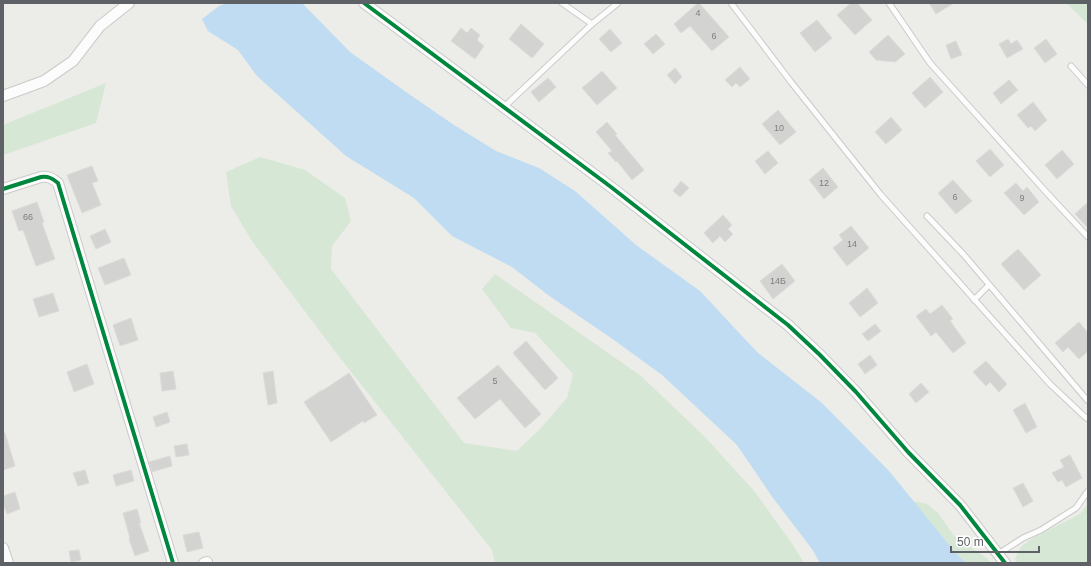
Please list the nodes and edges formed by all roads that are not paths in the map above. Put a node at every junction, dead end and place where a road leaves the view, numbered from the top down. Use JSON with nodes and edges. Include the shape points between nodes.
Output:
{"nodes":[{"id":1,"x":129,"y":3,"type":"edge"},
{"id":2,"x":364,"y":3,"type":"edge"},
{"id":3,"x":562,"y":3,"type":"edge"},
{"id":4,"x":618,"y":3,"type":"edge"},
{"id":5,"x":731,"y":3,"type":"edge"},
{"id":6,"x":889,"y":3,"type":"edge"},
{"id":7,"x":592,"y":24,"type":"junction"},
{"id":8,"x":1071,"y":66,"type":"dead end"},
{"id":9,"x":1088,"y":85,"type":"edge"},
{"id":10,"x":3,"y":96,"type":"edge"},
{"id":11,"x":504,"y":107,"type":"junction"},
{"id":12,"x":3,"y":189,"type":"edge"},
{"id":13,"x":927,"y":216,"type":"dead end"},
{"id":14,"x":1088,"y":237,"type":"edge"},
{"id":15,"x":988,"y":286,"type":"junction"},
{"id":16,"x":974,"y":300,"type":"junction"},
{"id":17,"x":1088,"y":401,"type":"edge"},
{"id":18,"x":1088,"y":418,"type":"edge"},
{"id":19,"x":1088,"y":491,"type":"edge"},
{"id":20,"x":3,"y":548,"type":"edge"},
{"id":21,"x":998,"y":554,"type":"junction"},
{"id":22,"x":8,"y":563,"type":"edge"},
{"id":23,"x":173,"y":563,"type":"edge"},
{"id":24,"x":1005,"y":563,"type":"edge"}],
"edges":[{"from":1,"to":10,"type":"street","via":[[100,26],[74,61],[44,81]]},
{"from":2,"to":11,"type":"street"},
{"from":3,"to":7,"type":"lane"},
{"from":4,"to":7,"type":"lane"},
{"from":5,"to":16,"type":"lane","via":[[881,195]]},
{"from":6,"to":14,"type":"lane","via":[[930,63]]},
{"from":7,"to":11,"type":"lane"},
{"from":8,"to":9,"type":"lane"},
{"from":11,"to":21,"type":"street","via":[[799,335],[960,505]]},
{"from":12,"to":23,"type":"street","via":[[48,176],[58,183]]},
{"from":13,"to":15,"type":"lane","via":[[964,255]]},
{"from":15,"to":16,"type":"lane"},
{"from":15,"to":17,"type":"lane"},
{"from":16,"to":18,"type":"lane","via":[[1050,384]]},
{"from":19,"to":21,"type":"lane","via":[[1076,508]]},
{"from":20,"to":22,"type":"street"},
{"from":21,"to":24,"type":"street"}]}
